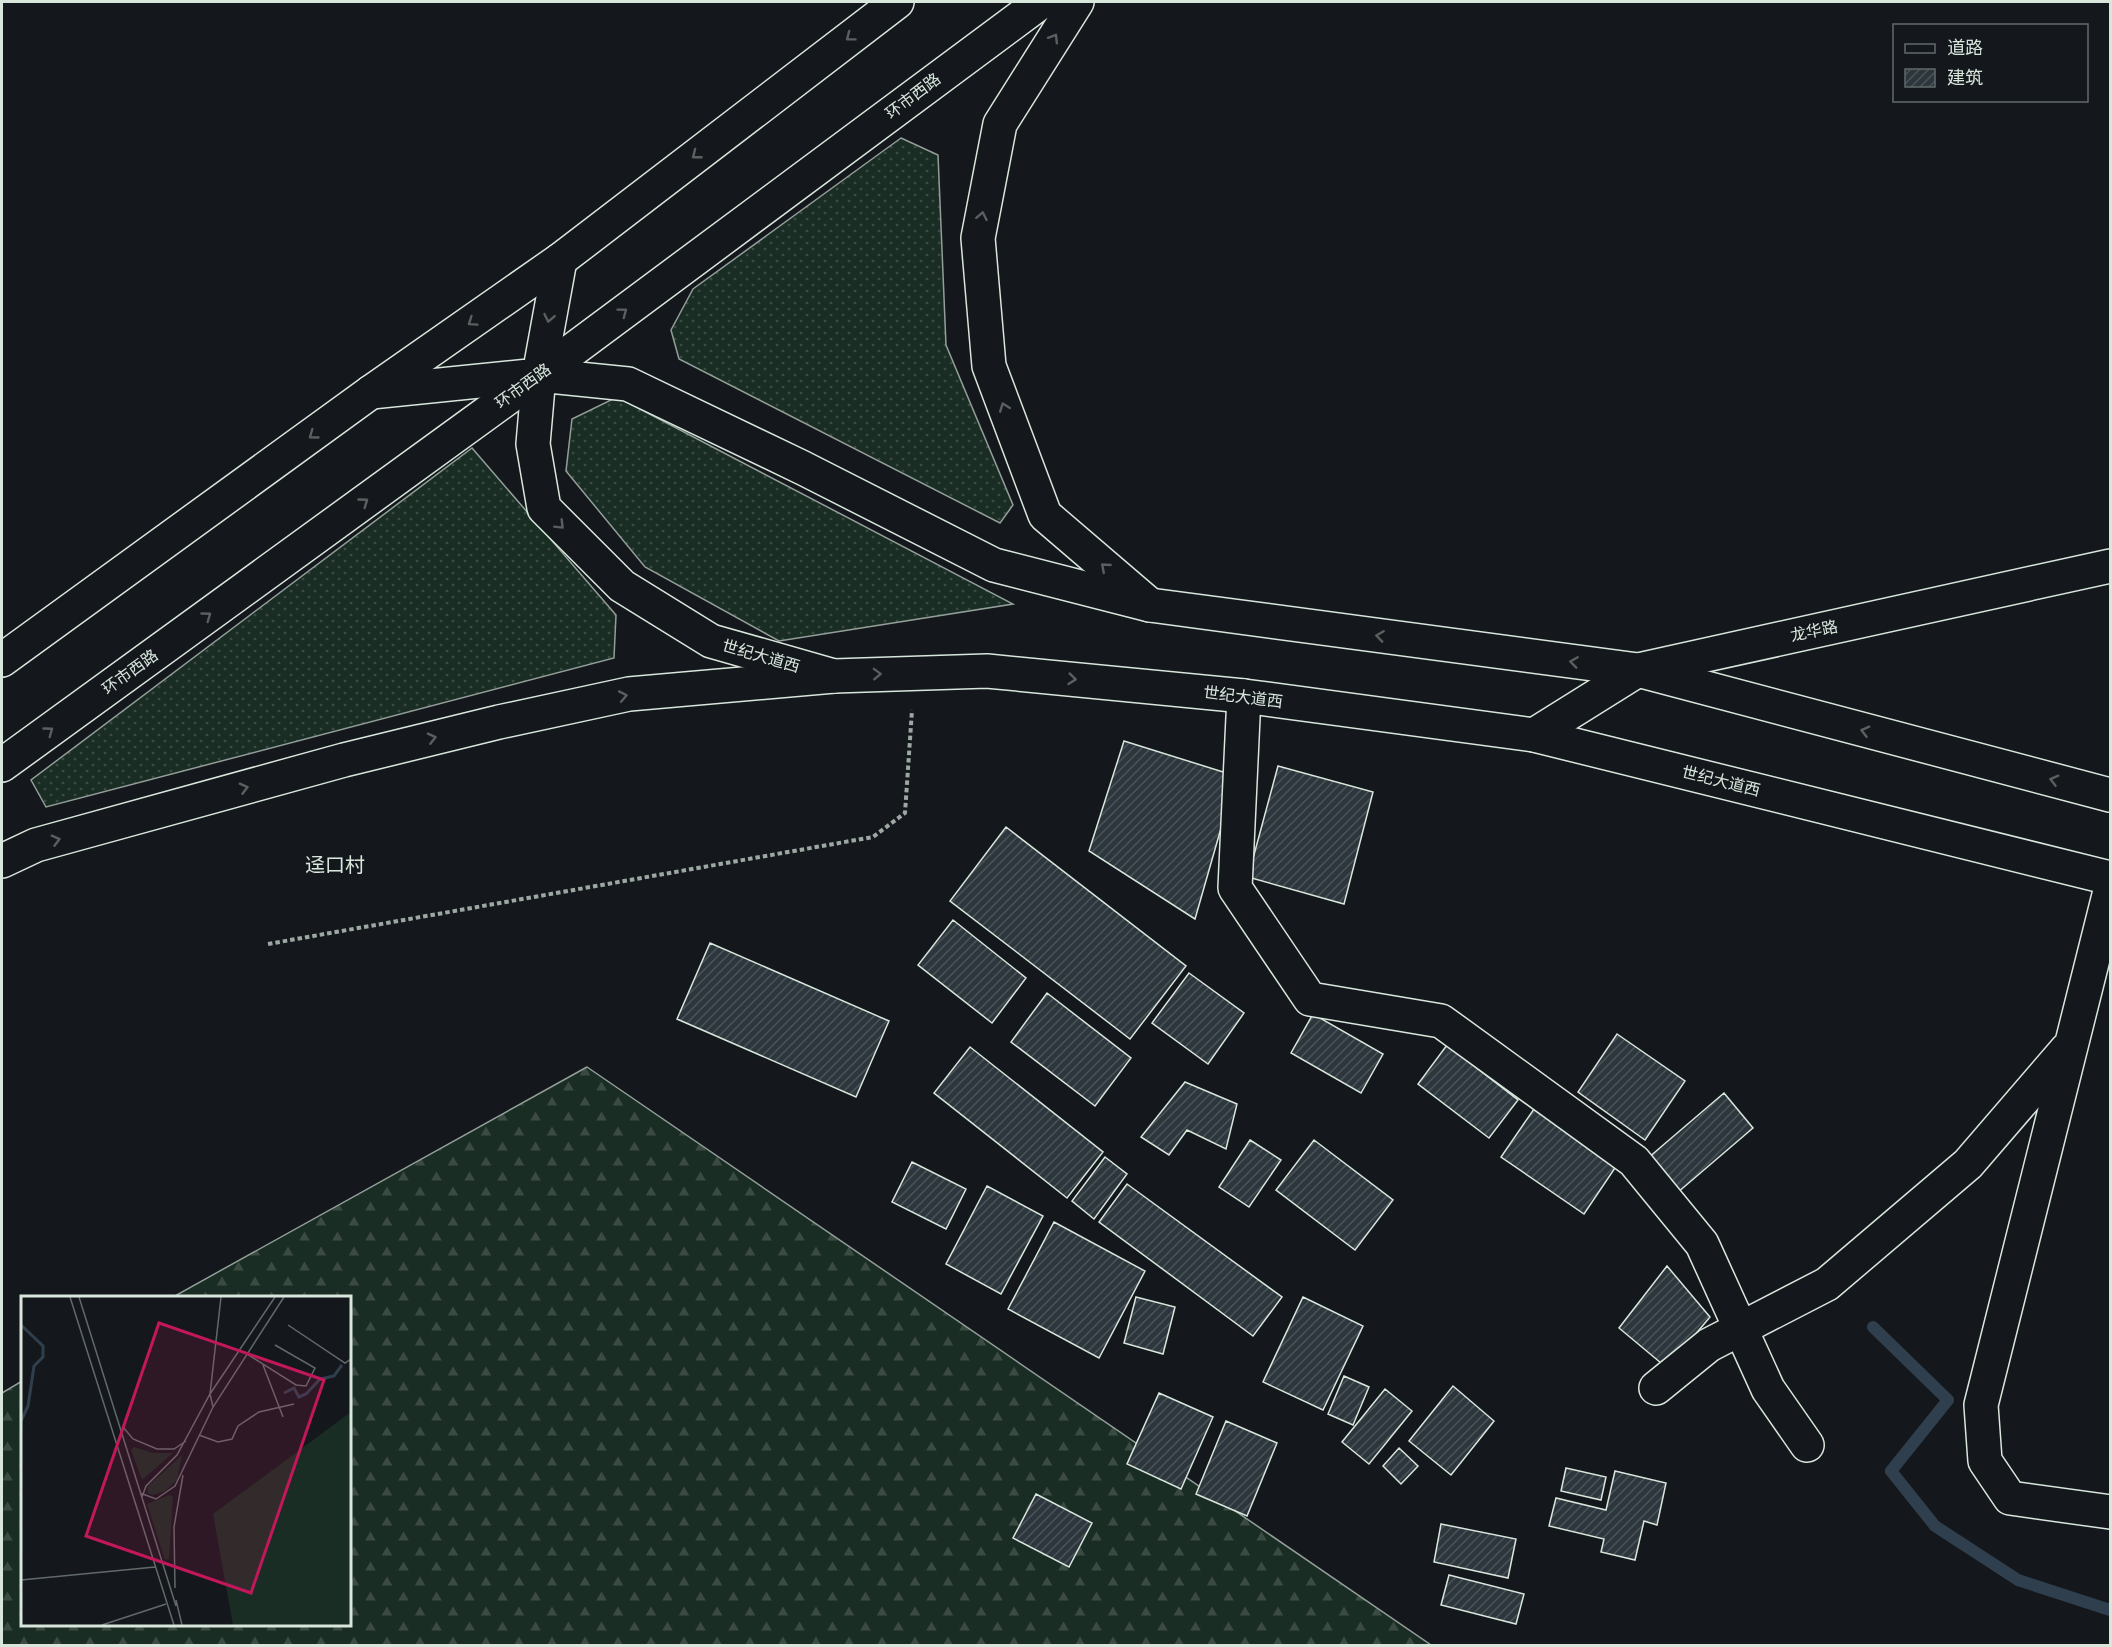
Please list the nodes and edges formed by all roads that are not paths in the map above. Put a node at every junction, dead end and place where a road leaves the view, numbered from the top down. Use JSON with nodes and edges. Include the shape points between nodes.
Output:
{"nodes":[{"id":1,"x":897,"y":2,"type":"edge"},
{"id":2,"x":1041,"y":2,"type":"edge"},
{"id":3,"x":1077,"y":2,"type":"edge"},
{"id":4,"x":560,"y":260,"type":"junction"},
{"id":5,"x":538,"y":375,"type":"junction"},
{"id":6,"x":371,"y":392,"type":"junction"},
{"id":7,"x":2110,"y":566,"type":"edge"},
{"id":8,"x":1150,"y":605,"type":"junction"},
{"id":9,"x":2,"y":660,"type":"edge"},
{"id":10,"x":1638,"y":670,"type":"junction"},
{"id":11,"x":834,"y":676,"type":"junction"},
{"id":12,"x":1244,"y":696,"type":"junction"},
{"id":13,"x":1534,"y":735,"type":"junction"},
{"id":14,"x":2,"y":765,"type":"edge"},
{"id":15,"x":2110,"y":795,"type":"edge"},
{"id":16,"x":2,"y":861,"type":"edge"},
{"id":17,"x":2110,"y":878,"type":"edge"},
{"id":18,"x":2110,"y":891,"type":"edge"},
{"id":19,"x":2072,"y":1043,"type":"junction"},
{"id":20,"x":1740,"y":1329,"type":"junction"},
{"id":21,"x":1656,"y":1388,"type":"dead end"},
{"id":22,"x":1807,"y":1445,"type":"dead end"},
{"id":23,"x":2110,"y":1512,"type":"edge"}],
"edges":[{"from":1,"to":4,"type":"main road","one_way":true},
{"from":5,"to":2,"type":"main road","name":"环市西路","one_way":true},
{"from":8,"to":3,"type":"main road","one_way":true,"via":[[1045,515],[989,366],[978,238],[1000,124]]},
{"from":4,"to":5,"type":"main road","name":"世纪大道西","one_way":true},
{"from":4,"to":6,"type":"main road","one_way":true},
{"from":5,"to":6,"type":"main road"},
{"from":5,"to":8,"type":"main road","via":[[628,384],[994,565]]},
{"from":5,"to":11,"type":"main road","name":"世纪大道西","one_way":true,"via":[[533,444],[544,508],[622,586],[711,641]]},
{"from":14,"to":5,"type":"main road","name":"环市西路","one_way":true},
{"from":6,"to":9,"type":"main road","one_way":true},
{"from":7,"to":10,"type":"main road","name":"龙华路"},
{"from":10,"to":8,"type":"main road","one_way":true},
{"from":10,"to":13,"type":"main road","name":"龙华路"},
{"from":15,"to":10,"type":"main road","one_way":true},
{"from":11,"to":12,"type":"main road","name":"世纪大道西","one_way":true,"via":[[987,671]]},
{"from":16,"to":11,"type":"main road","one_way":true,"via":[[36,845],[344,760],[499,722],[629,694]]},
{"from":12,"to":13,"type":"main road","name":"世纪大道西"},
{"from":12,"to":20,"type":"main road","via":[[1235,888],[1310,999],[1441,1020],[1634,1161],[1702,1244]]},
{"from":13,"to":17,"type":"main road","name":"世纪大道西"},
{"from":18,"to":19,"type":"main road"},
{"from":19,"to":20,"type":"main road","via":[[1968,1164],[1827,1284]]},
{"from":19,"to":23,"type":"main road","via":[[1981,1405],[1984,1461],[2010,1498]]},
{"from":20,"to":21,"type":"main road","via":[[1709,1345]]},
{"from":20,"to":22,"type":"main road","via":[[1768,1389]]}]}
